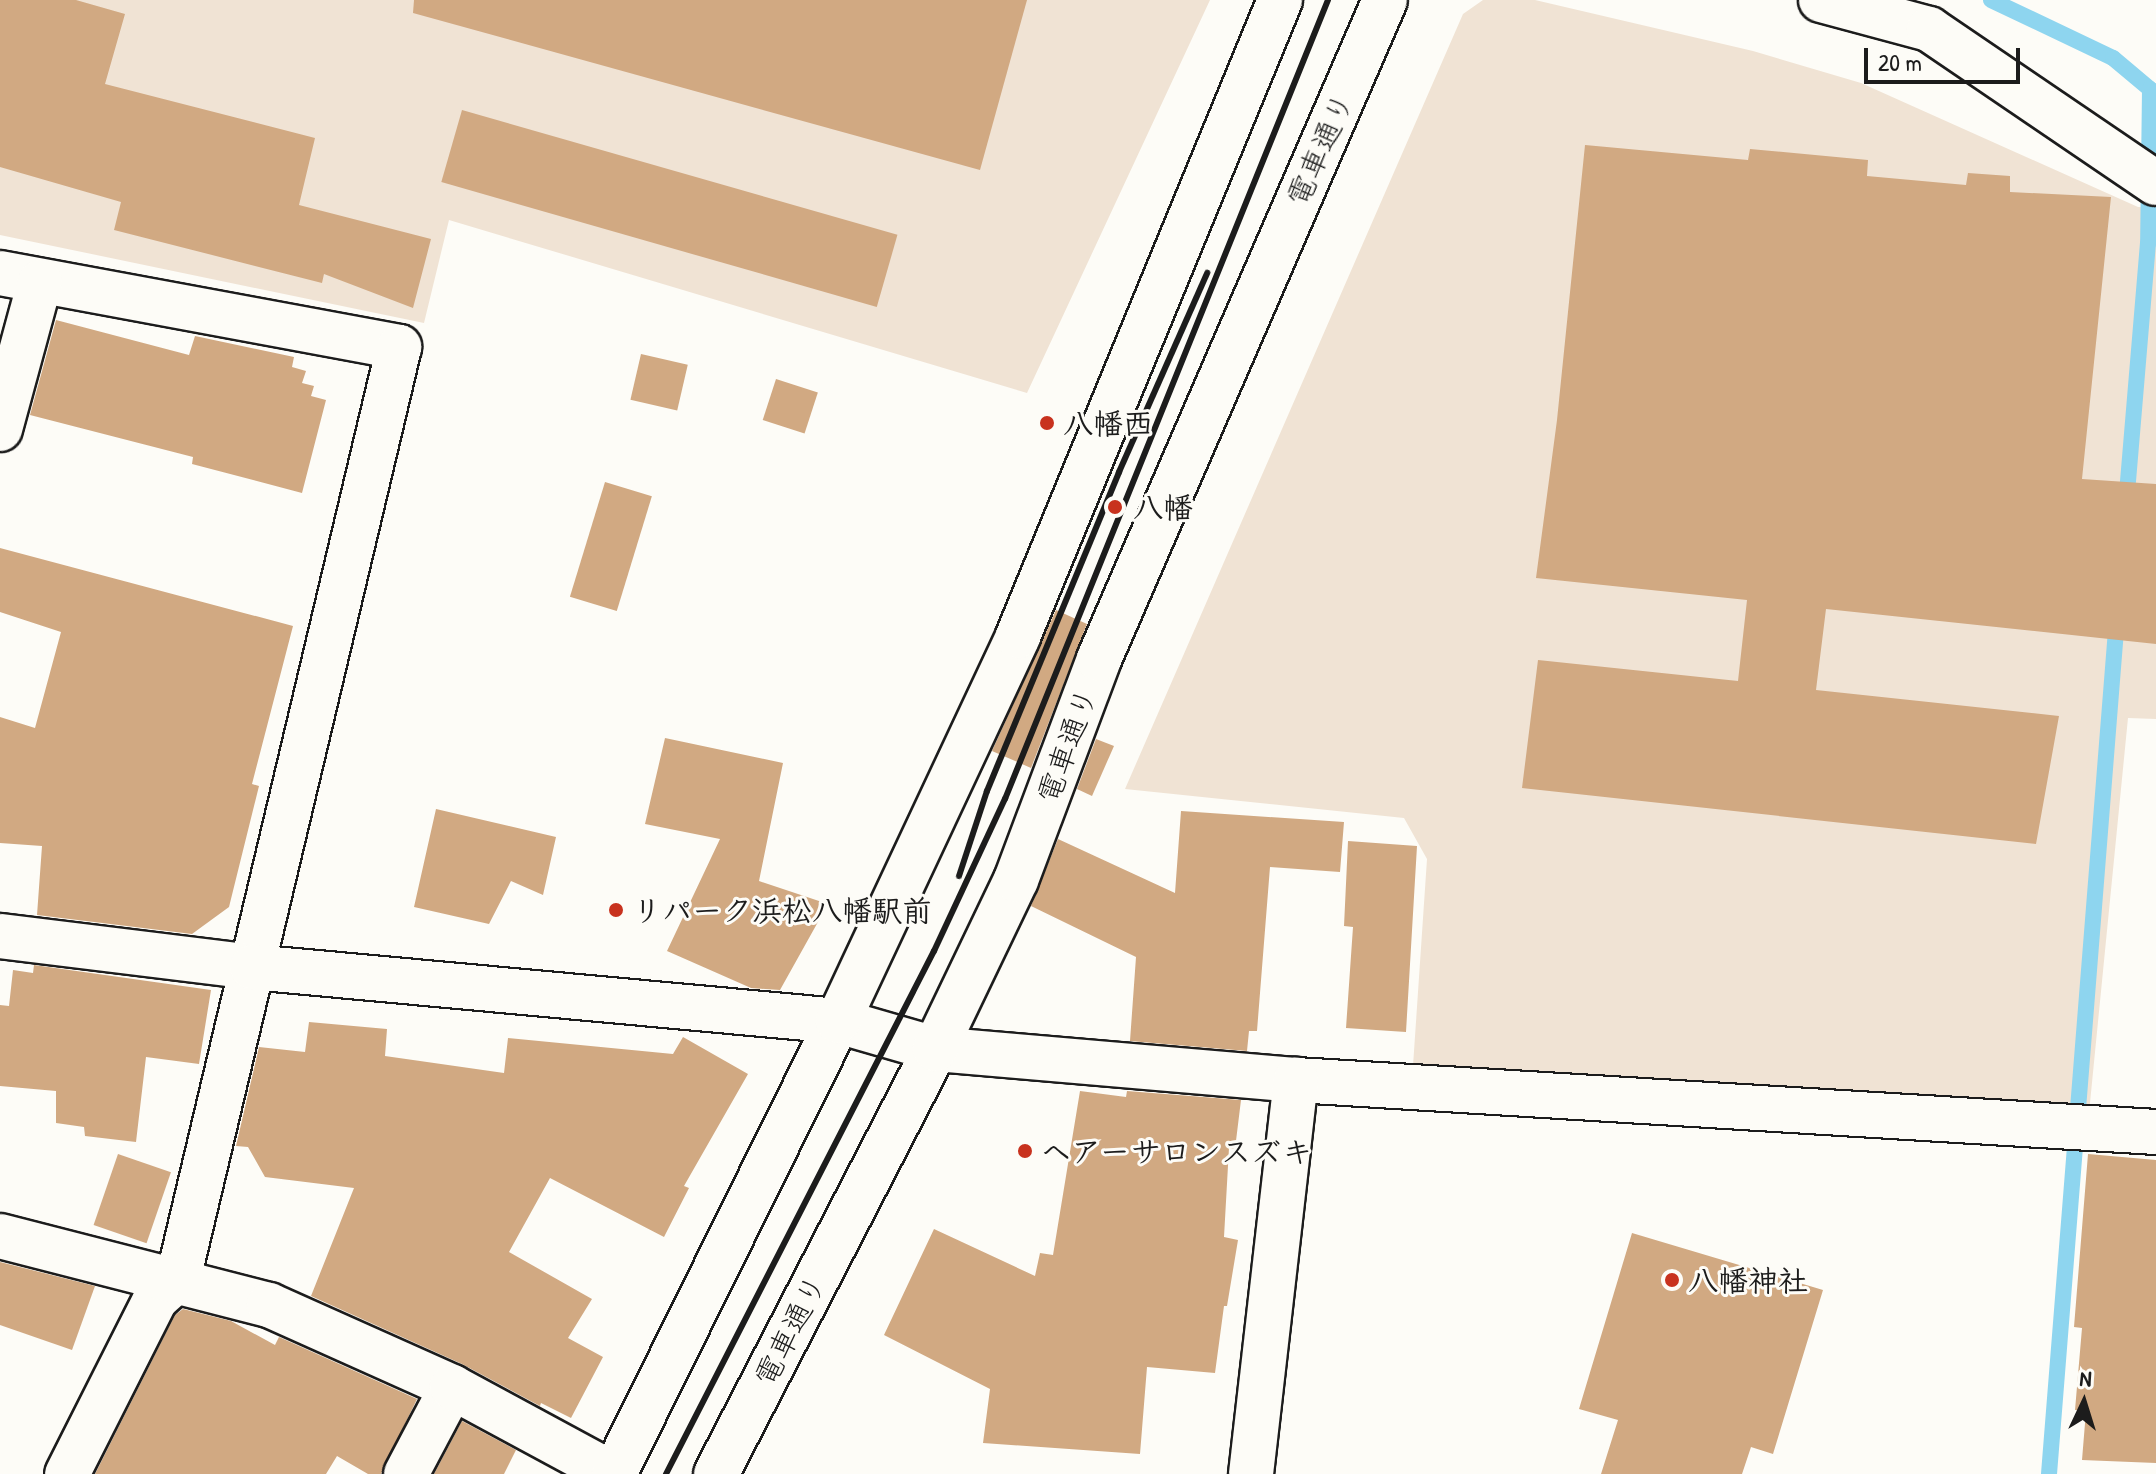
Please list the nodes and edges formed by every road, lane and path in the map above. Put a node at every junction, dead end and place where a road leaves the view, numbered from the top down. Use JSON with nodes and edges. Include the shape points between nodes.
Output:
{"nodes":[{"id":1,"x":1280,"y":0,"type":"edge"},
{"id":2,"x":1385,"y":0,"type":"edge"},
{"id":3,"x":1821,"y":0,"type":"edge"},
{"id":4,"x":1930,"y":14,"type":"edge"},
{"id":5,"x":2156,"y":183,"type":"edge"},
{"id":6,"x":20,"y":278,"type":"edge"},
{"id":7,"x":0,"y":429,"type":"edge"},
{"id":8,"x":0,"y":936,"type":"edge"},
{"id":9,"x":252,"y":967,"type":"junction"},
{"id":10,"x":838,"y":1021,"type":"junction"},
{"id":11,"x":935,"y":1049,"type":"junction"},
{"id":12,"x":1296,"y":1080,"type":"junction"},
{"id":13,"x":2156,"y":1132,"type":"edge"},
{"id":14,"x":0,"y":1236,"type":"edge"},
{"id":15,"x":178,"y":1279,"type":"junction"},
{"id":16,"x":452,"y":1387,"type":"junction"},
{"id":17,"x":67,"y":1474,"type":"edge"},
{"id":18,"x":406,"y":1474,"type":"edge"},
{"id":19,"x":613,"y":1474,"type":"edge"},
{"id":20,"x":716,"y":1474,"type":"edge"},
{"id":21,"x":1251,"y":1474,"type":"edge"}],
"edges":[{"from":1,"to":10,"type":"street","via":[[1018,636]]},
{"from":2,"to":11,"type":"street","name":"電車通り","via":[[1099,659],[1016,880]]},
{"from":3,"to":4,"type":"street"},
{"from":4,"to":5,"type":"street"},
{"from":6,"to":7,"type":"street"},
{"from":6,"to":9,"type":"street","via":[[399,347]]},
{"from":8,"to":9,"type":"street"},
{"from":9,"to":10,"type":"street"},
{"from":9,"to":15,"type":"street"},
{"from":10,"to":11,"type":"street"},
{"from":10,"to":19,"type":"street"},
{"from":11,"to":12,"type":"street"},
{"from":11,"to":20,"type":"street","name":"電車通り"},
{"from":12,"to":13,"type":"street"},
{"from":12,"to":21,"type":"street"},
{"from":14,"to":15,"type":"street"},
{"from":15,"to":16,"type":"street","via":[[269,1305]]},
{"from":15,"to":17,"type":"street","via":[[155,1300]]},
{"from":16,"to":18,"type":"street"},
{"from":16,"to":19,"type":"street"}]}
